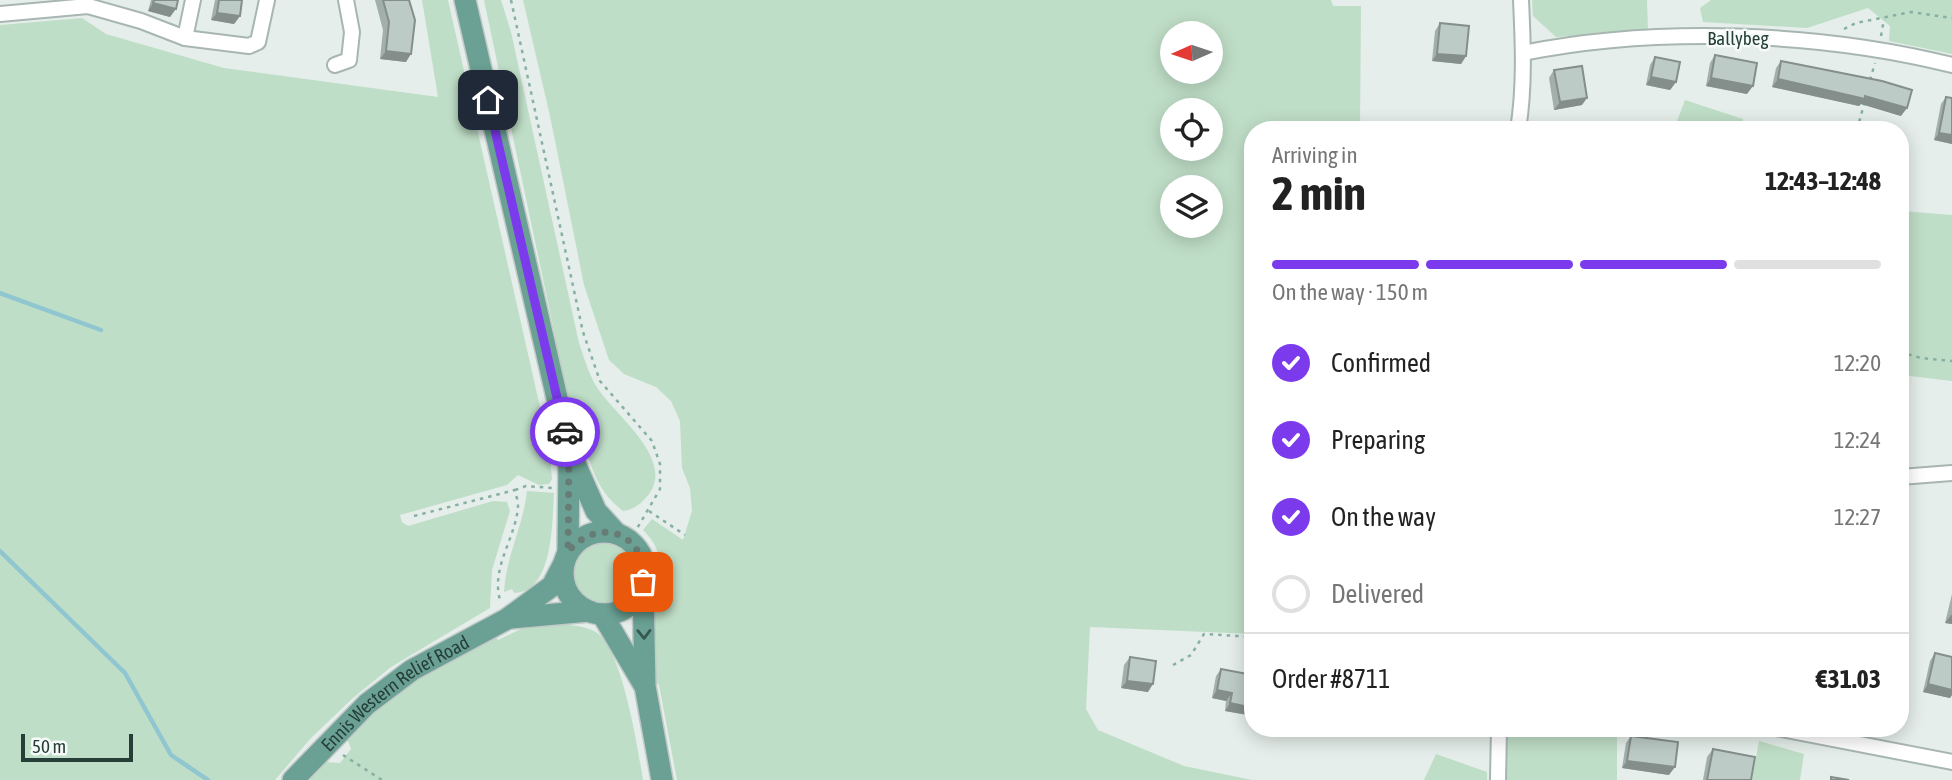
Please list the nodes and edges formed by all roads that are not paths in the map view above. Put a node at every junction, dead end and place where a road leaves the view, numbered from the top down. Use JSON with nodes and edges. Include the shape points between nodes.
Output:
{"nodes":[{"id":1,"x":193,"y":0,"type":"edge"},
{"id":2,"x":267,"y":0,"type":"edge"},
{"id":3,"x":346,"y":0,"type":"edge"},
{"id":4,"x":465,"y":0,"type":"edge"},
{"id":5,"x":1521,"y":0,"type":"edge"},
{"id":6,"x":72,"y":4,"type":"edge"},
{"id":7,"x":0,"y":14,"type":"edge"},
{"id":8,"x":185,"y":38,"type":"junction"},
{"id":9,"x":1523,"y":53,"type":"junction"},
{"id":10,"x":335,"y":65,"type":"dead end"},
{"id":11,"x":1952,"y":65,"type":"edge"},
{"id":12,"x":1520,"y":121,"type":"edge"},
{"id":13,"x":569,"y":450,"type":"junction"},
{"id":14,"x":1952,"y":473,"type":"edge"},
{"id":15,"x":1909,"y":476,"type":"edge"},
{"id":16,"x":623,"y":537,"type":"junction"},
{"id":17,"x":566,"y":559,"type":"junction"},
{"id":18,"x":643,"y":582,"type":"junction"},
{"id":19,"x":595,"y":612,"type":"junction"},
{"id":20,"x":507,"y":619,"type":"junction"},
{"id":21,"x":645,"y":687,"type":"junction"},
{"id":22,"x":1499,"y":737,"type":"edge"},
{"id":23,"x":1823,"y":737,"type":"edge"},
{"id":24,"x":1952,"y":762,"type":"edge"},
{"id":25,"x":293,"y":780,"type":"edge"},
{"id":26,"x":662,"y":780,"type":"edge"},
{"id":27,"x":1498,"y":780,"type":"edge"}],
"edges":[{"from":1,"to":8,"type":"street"},
{"from":2,"to":8,"type":"street","via":[[258,42],[248,46]]},
{"from":3,"to":10,"type":"street","via":[[352,32],[349,60]]},
{"from":4,"to":13,"type":"main road"},
{"from":5,"to":9,"type":"street"},
{"from":6,"to":7,"type":"street"},
{"from":6,"to":8,"type":"street","via":[[141,21]]},
{"from":9,"to":11,"type":"street","name":"Ballybeg","via":[[1650,38],[1777,37]]},
{"from":9,"to":12,"type":"street"},
{"from":13,"to":16,"type":"main road","via":[[596,511]]},
{"from":13,"to":17,"type":"main road"},
{"from":14,"to":15,"type":"street"},
{"from":16,"to":17,"type":"main road","via":[[589,534],[577,541]]},
{"from":16,"to":18,"type":"main road","via":[[642,560]]},
{"from":17,"to":19,"type":"main road","via":[[563,579],[568,593],[577,604]]},
{"from":17,"to":20,"type":"main road","name":"Ennis Western Relief Road","via":[[552,586]]},
{"from":18,"to":19,"type":"main road","via":[[628,605],[616,612]]},
{"from":18,"to":21,"type":"main road","one_way":true},
{"from":19,"to":20,"type":"main road","name":"Ennis Western Relief Road"},
{"from":19,"to":21,"type":"main road"},
{"from":20,"to":25,"type":"main road","name":"Ennis Western Relief Road","via":[[412,670],[367,704]]},
{"from":21,"to":26,"type":"main road"},
{"from":22,"to":27,"type":"street"},
{"from":23,"to":24,"type":"street"}]}
